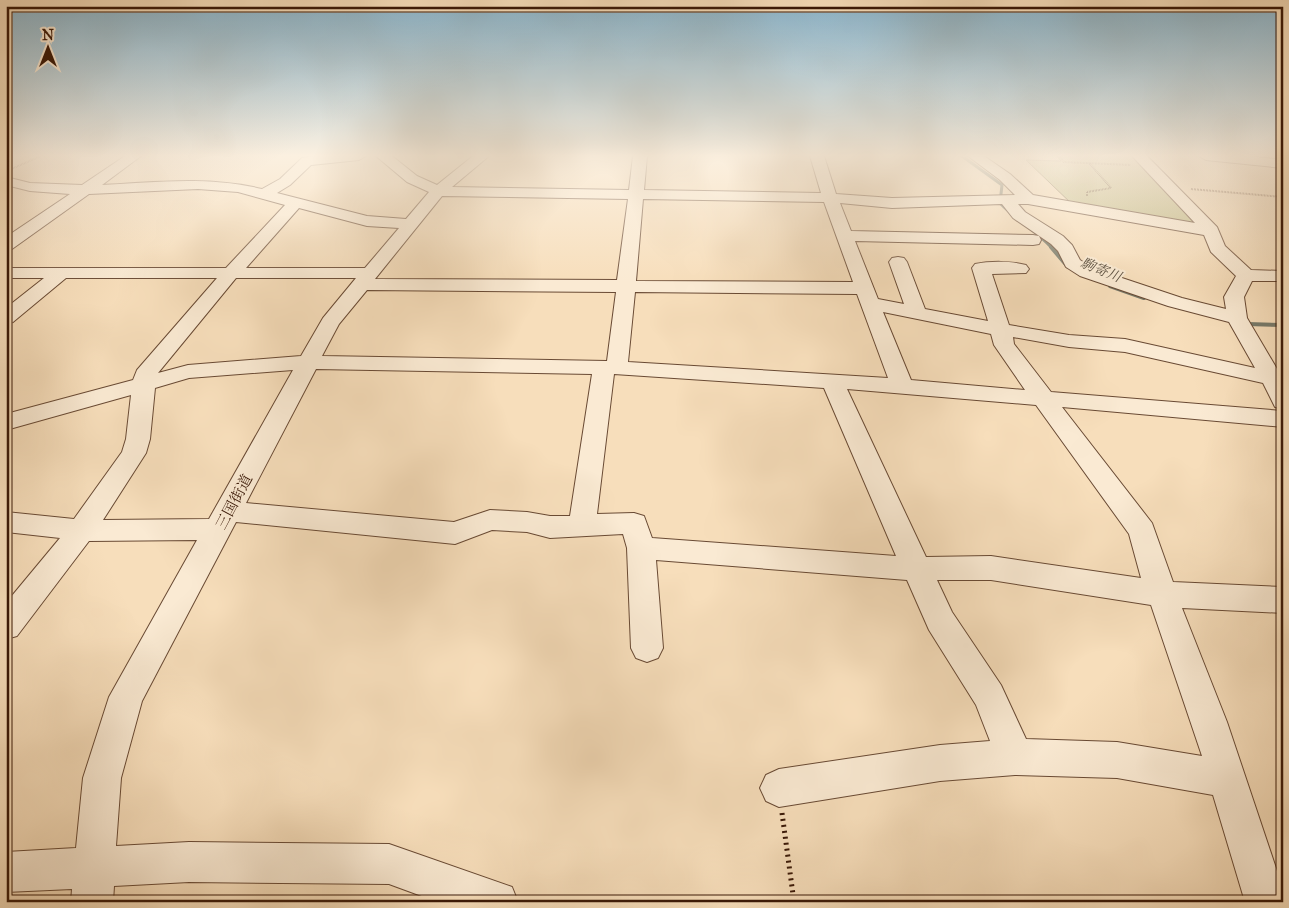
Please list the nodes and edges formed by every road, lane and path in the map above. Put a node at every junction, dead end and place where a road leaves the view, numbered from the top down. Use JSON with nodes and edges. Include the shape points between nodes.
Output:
{"nodes":[{"id":1,"x":74,"y":198,"type":"edge"},
{"id":2,"x":277,"y":198,"type":"edge"},
{"id":3,"x":432,"y":198,"type":"edge"},
{"id":4,"x":636,"y":198,"type":"edge"},
{"id":5,"x":830,"y":198,"type":"edge"},
{"id":6,"x":835,"y":198,"type":"edge"},
{"id":7,"x":1089,"y":198,"type":"edge"},
{"id":8,"x":1179,"y":198,"type":"edge"},
{"id":9,"x":1028,"y":199,"type":"joint"},
{"id":10,"x":1007,"y":200,"type":"junction"},
{"id":11,"x":1091,"y":202,"type":"dead end"},
{"id":12,"x":296,"y":203,"type":"junction"},
{"id":13,"x":409,"y":224,"type":"junction"},
{"id":14,"x":1211,"y":231,"type":"junction"},
{"id":15,"x":844,"y":236,"type":"junction"},
{"id":16,"x":1034,"y":240,"type":"dead end"},
{"id":17,"x":6,"y":245,"type":"edge"},
{"id":18,"x":898,"y":262,"type":"dead end"},
{"id":19,"x":1020,"y":268,"type":"dead end"},
{"id":20,"x":6,"y":273,"type":"edge"},
{"id":21,"x":62,"y":273,"type":"junction"},
{"id":22,"x":231,"y":273,"type":"junction"},
{"id":23,"x":1246,"y":275,"type":"junction"},
{"id":24,"x":1283,"y":276,"type":"edge"},
{"id":25,"x":366,"y":279,"type":"junction"},
{"id":26,"x":625,"y":287,"type":"junction"},
{"id":27,"x":867,"y":296,"type":"junction"},
{"id":28,"x":917,"y":314,"type":"junction"},
{"id":29,"x":6,"y":318,"type":"edge"},
{"id":30,"x":1239,"y":322,"type":"junction"},
{"id":31,"x":1001,"y":330,"type":"junction"},
{"id":32,"x":309,"y":362,"type":"junction"},
{"id":33,"x":610,"y":368,"type":"junction"},
{"id":34,"x":1277,"y":380,"type":"edge"},
{"id":35,"x":832,"y":382,"type":"junction"},
{"id":36,"x":143,"y":383,"type":"junction"},
{"id":37,"x":902,"y":386,"type":"junction"},
{"id":38,"x":1043,"y":398,"type":"junction"},
{"id":39,"x":1283,"y":402,"type":"edge"},
{"id":40,"x":1283,"y":420,"type":"edge"},
{"id":41,"x":6,"y":422,"type":"edge"},
{"id":42,"x":224,"y":520,"type":"junction"},
{"id":43,"x":6,"y":522,"type":"edge"},
{"id":44,"x":582,"y":524,"type":"junction"},
{"id":45,"x":81,"y":529,"type":"junction"},
{"id":46,"x":641,"y":548,"type":"junction"},
{"id":47,"x":915,"y":569,"type":"junction"},
{"id":48,"x":1163,"y":594,"type":"junction"},
{"id":49,"x":1283,"y":600,"type":"edge"},
{"id":50,"x":6,"y":626,"type":"edge"},
{"id":51,"x":647,"y":648,"type":"dead end"},
{"id":52,"x":1015,"y":757,"type":"junction"},
{"id":53,"x":1227,"y":779,"type":"junction"},
{"id":54,"x":779,"y":788,"type":"joint"},
{"id":55,"x":6,"y":872,"type":"edge"},
{"id":56,"x":93,"y":884,"type":"edge"},
{"id":57,"x":497,"y":902,"type":"edge"},
{"id":58,"x":794,"y":902,"type":"edge"},
{"id":59,"x":1266,"y":902,"type":"edge"}],
"edges":[{"from":1,"to":17,"type":"street"},
{"from":2,"to":12,"type":"street"},
{"from":3,"to":13,"type":"street","name":"三国街道"},
{"from":4,"to":26,"type":"street"},
{"from":5,"to":15,"type":"street"},
{"from":6,"to":10,"type":"street","via":[[892,203]]},
{"from":7,"to":11,"type":"path"},
{"from":8,"to":14,"type":"street"},
{"from":9,"to":10,"type":"street"},
{"from":9,"to":14,"type":"street"},
{"from":10,"to":30,"type":"street","via":[[1019,215],[1057,240],[1072,264],[1086,272]]},
{"from":12,"to":13,"type":"street","via":[[367,221]]},
{"from":12,"to":22,"type":"street"},
{"from":13,"to":25,"type":"street","name":"三国街道"},
{"from":14,"to":23,"type":"street","via":[[1217,248]]},
{"from":15,"to":16,"type":"street"},
{"from":15,"to":27,"type":"street"},
{"from":18,"to":28,"type":"street"},
{"from":19,"to":31,"type":"street","via":[[981,268]]},
{"from":20,"to":21,"type":"street"},
{"from":21,"to":22,"type":"street"},
{"from":21,"to":29,"type":"street"},
{"from":22,"to":25,"type":"street"},
{"from":22,"to":36,"type":"street","via":[[145,375]]},
{"from":23,"to":24,"type":"street"},
{"from":23,"to":30,"type":"street","via":[[1234,298]]},
{"from":25,"to":26,"type":"street"},
{"from":25,"to":32,"type":"street","name":"三国街道","via":[[330,322]]},
{"from":26,"to":27,"type":"street"},
{"from":26,"to":33,"type":"street"},
{"from":27,"to":28,"type":"street"},
{"from":27,"to":37,"type":"street"},
{"from":28,"to":31,"type":"street"},
{"from":30,"to":34,"type":"street"},
{"from":31,"to":34,"type":"street","via":[[1076,342],[1128,344],[1144,351]]},
{"from":31,"to":38,"type":"street","via":[[1004,345]]},
{"from":32,"to":33,"type":"street"},
{"from":32,"to":36,"type":"street","via":[[188,372]]},
{"from":32,"to":42,"type":"street","name":"三国街道"},
{"from":33,"to":35,"type":"street"},
{"from":33,"to":44,"type":"street"},
{"from":34,"to":39,"type":"street"},
{"from":35,"to":37,"type":"street"},
{"from":35,"to":47,"type":"street"},
{"from":36,"to":41,"type":"street"},
{"from":36,"to":45,"type":"street","via":[[134,453]]},
{"from":37,"to":38,"type":"street"},
{"from":38,"to":40,"type":"street"},
{"from":38,"to":48,"type":"street","via":[[1142,531]]},
{"from":42,"to":44,"type":"street","via":[[455,532],[490,520],[550,527]]},
{"from":42,"to":45,"type":"street","via":[[92,531]]},
{"from":42,"to":56,"type":"street","name":"三国街道","via":[[126,697],[102,778]]},
{"from":43,"to":45,"type":"street"},
{"from":44,"to":46,"type":"street","via":[[634,523]]},
{"from":45,"to":50,"type":"street"},
{"from":46,"to":47,"type":"street","via":[[805,558]]},
{"from":46,"to":51,"type":"street"},
{"from":47,"to":48,"type":"street","via":[[990,568]]},
{"from":47,"to":52,"type":"street","via":[[940,621],[989,696]]},
{"from":48,"to":49,"type":"street"},
{"from":48,"to":53,"type":"street"},
{"from":52,"to":53,"type":"street","via":[[1117,760]]},
{"from":52,"to":54,"type":"street","via":[[940,762]]},
{"from":53,"to":59,"type":"street"},
{"from":54,"to":58,"type":"path"},
{"from":55,"to":56,"type":"street"},
{"from":56,"to":57,"type":"street","via":[[189,862],[389,864]]}]}
